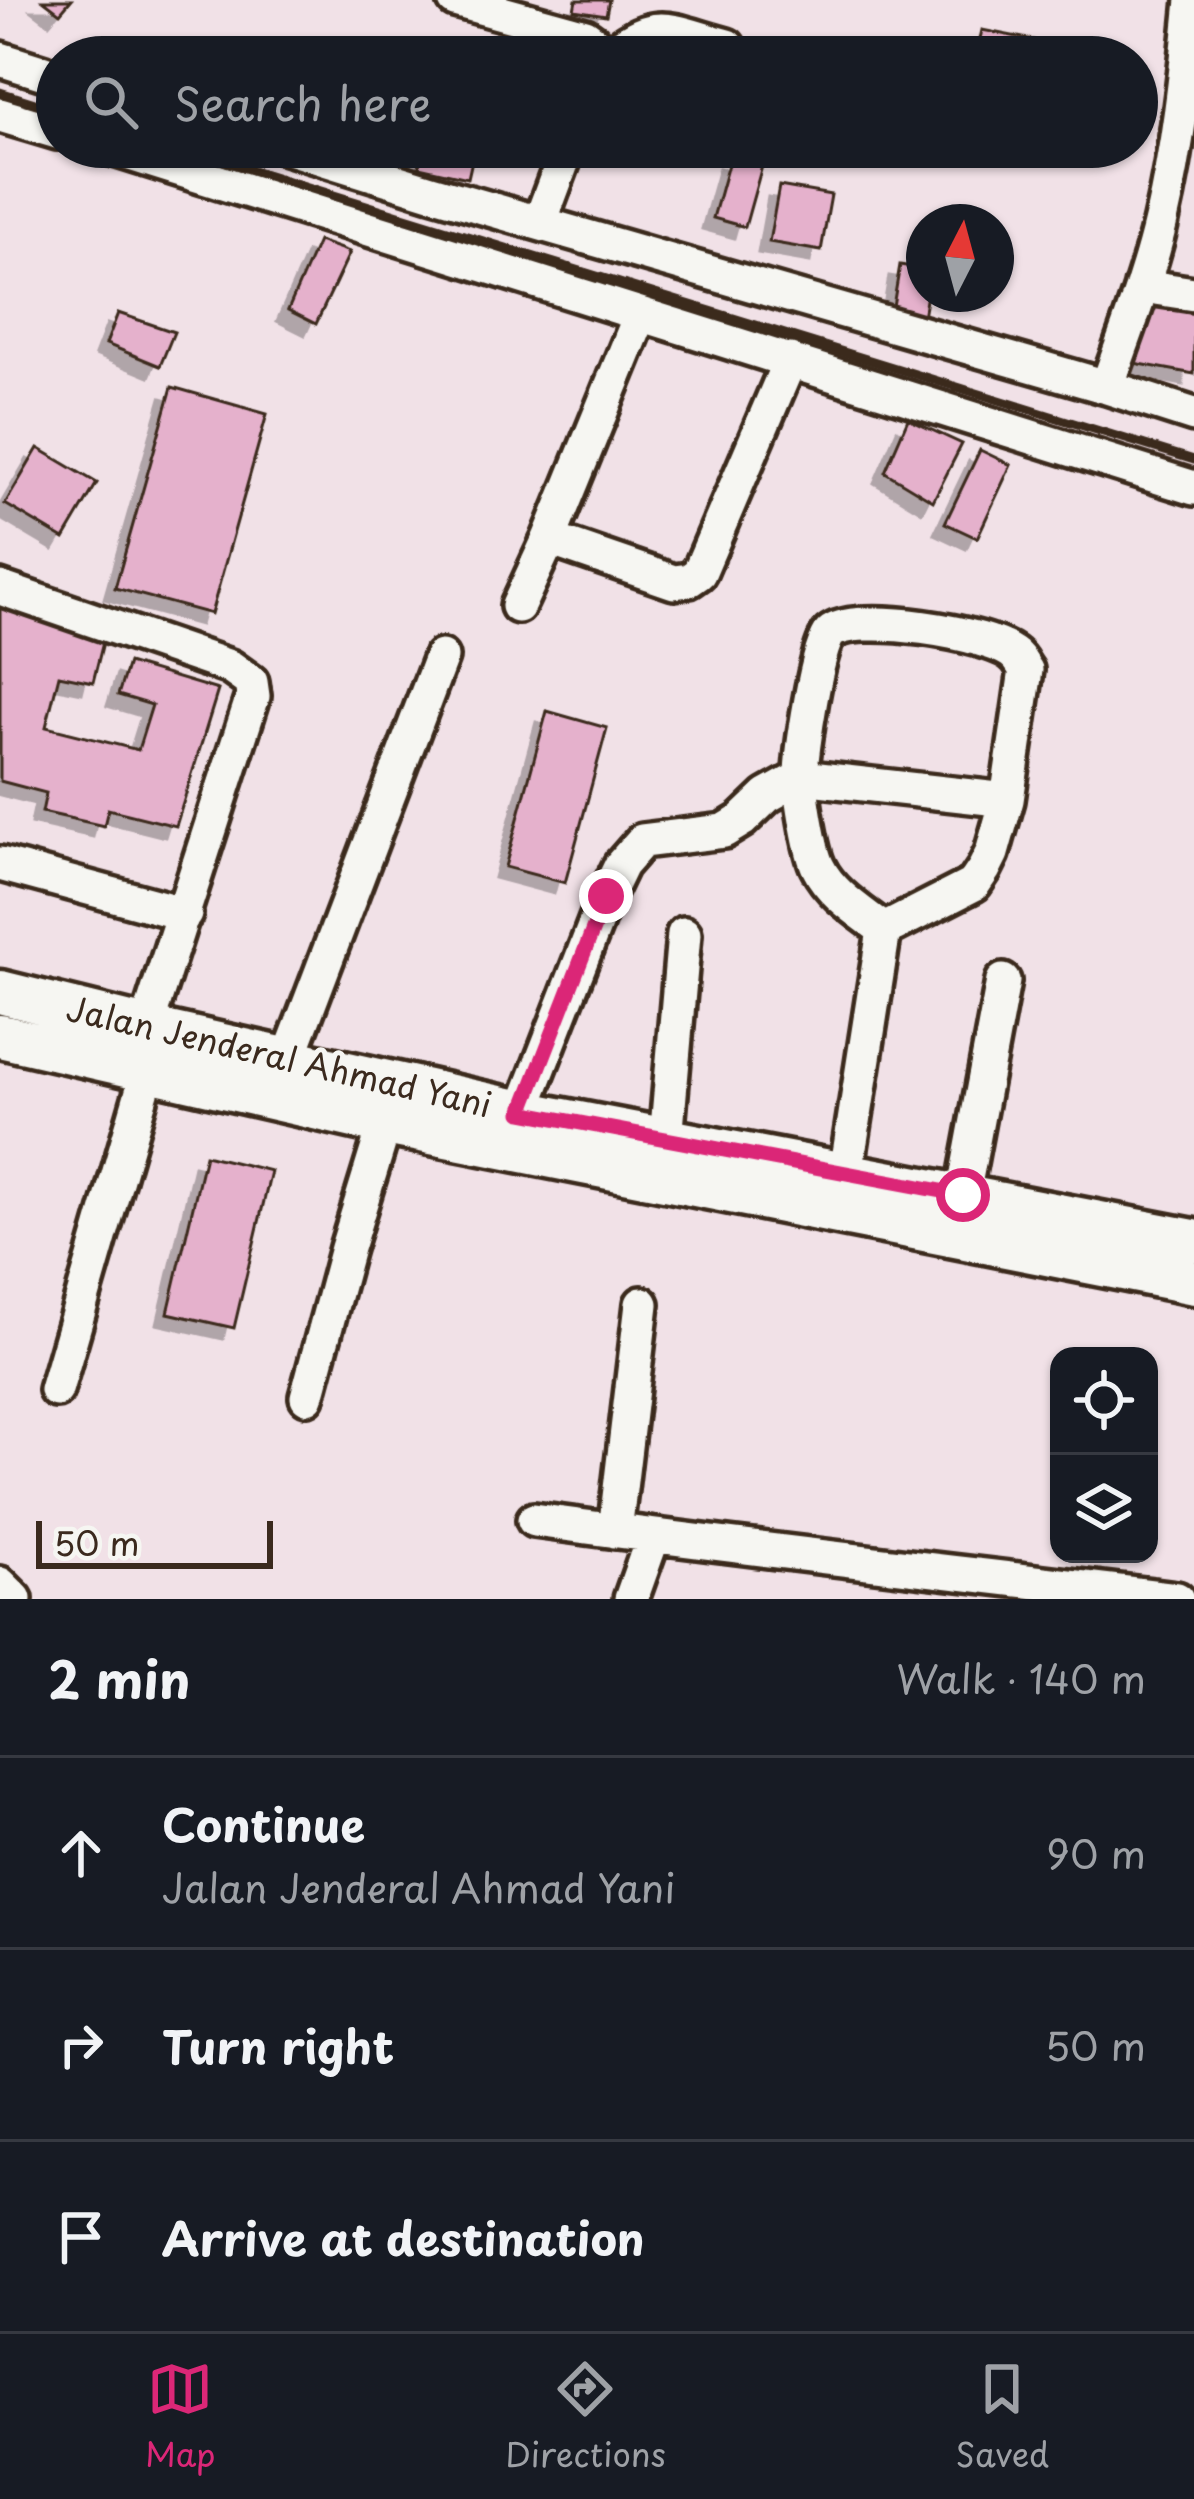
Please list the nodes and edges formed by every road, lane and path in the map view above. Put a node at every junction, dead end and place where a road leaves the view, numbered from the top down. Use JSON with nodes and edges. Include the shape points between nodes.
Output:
{"nodes":[{"id":1,"x":454,"y":0,"type":"edge"},
{"id":2,"x":1193,"y":0,"type":"edge"},
{"id":3,"x":585,"y":36,"type":"edge"},
{"id":4,"x":636,"y":36,"type":"edge"},
{"id":5,"x":688,"y":36,"type":"edge"},
{"id":6,"x":0,"y":58,"type":"edge"},
{"id":7,"x":36,"y":69,"type":"edge"},
{"id":8,"x":0,"y":116,"type":"edge"},
{"id":9,"x":36,"y":126,"type":"edge"},
{"id":10,"x":174,"y":168,"type":"edge"},
{"id":11,"x":357,"y":168,"type":"edge"},
{"id":12,"x":560,"y":168,"type":"edge"},
{"id":13,"x":540,"y":222,"type":"junction"},
{"id":14,"x":1142,"y":286,"type":"junction"},
{"id":15,"x":1194,"y":294,"type":"edge"},
{"id":16,"x":640,"y":316,"type":"junction"},
{"id":17,"x":790,"y":360,"type":"junction"},
{"id":18,"x":1107,"y":387,"type":"junction"},
{"id":19,"x":1194,"y":415,"type":"edge"},
{"id":20,"x":1194,"y":488,"type":"edge"},
{"id":21,"x":549,"y":539,"type":"junction"},
{"id":22,"x":0,"y":588,"type":"edge"},
{"id":23,"x":518,"y":606,"type":"dead end"},
{"id":24,"x":441,"y":656,"type":"dead end"},
{"id":25,"x":801,"y":777,"type":"junction"},
{"id":26,"x":1006,"y":800,"type":"junction"},
{"id":27,"x":0,"y":864,"type":"edge"},
{"id":28,"x":184,"y":914,"type":"junction"},
{"id":29,"x":884,"y":930,"type":"junction"},
{"id":30,"x":684,"y":934,"type":"dead end"},
{"id":31,"x":1004,"y":981,"type":"dead end"},
{"id":32,"x":3,"y":1015,"type":"edge"},
{"id":33,"x":146,"y":1028,"type":"junction"},
{"id":34,"x":288,"y":1060,"type":"junction"},
{"id":35,"x":148,"y":1071,"type":"junction"},
{"id":36,"x":522,"y":1112,"type":"junction"},
{"id":37,"x":385,"y":1124,"type":"junction"},
{"id":38,"x":666,"y":1140,"type":"junction"},
{"id":39,"x":846,"y":1173,"type":"junction"},
{"id":40,"x":963,"y":1195,"type":"junction"},
{"id":41,"x":1194,"y":1241,"type":"edge"},
{"id":42,"x":1194,"y":1283,"type":"edge"},
{"id":43,"x":642,"y":1304,"type":"dead end"},
{"id":44,"x":56,"y":1390,"type":"dead end"},
{"id":45,"x":307,"y":1397,"type":"dead end"},
{"id":46,"x":534,"y":1520,"type":"dead end"},
{"id":47,"x":615,"y":1531,"type":"junction"},
{"id":48,"x":653,"y":1537,"type":"junction"},
{"id":49,"x":0,"y":1584,"type":"edge"},
{"id":50,"x":15,"y":1599,"type":"edge"},
{"id":51,"x":631,"y":1599,"type":"edge"},
{"id":52,"x":1178,"y":1599,"type":"edge"}],
"edges":[{"from":1,"to":3,"type":"street"},
{"from":2,"to":14,"type":"street","via":[[1175,144]]},
{"from":4,"to":5,"type":"street","via":[[661,29]]},
{"from":6,"to":7,"type":"street"},
{"from":8,"to":9,"type":"street"},
{"from":10,"to":16,"type":"street"},
{"from":11,"to":13,"type":"street"},
{"from":12,"to":13,"type":"street"},
{"from":13,"to":18,"type":"street"},
{"from":14,"to":15,"type":"street"},
{"from":14,"to":18,"type":"street"},
{"from":16,"to":17,"type":"street"},
{"from":16,"to":21,"type":"street"},
{"from":17,"to":20,"type":"street"},
{"from":17,"to":21,"type":"street","via":[[699,573],[674,582]]},
{"from":18,"to":19,"type":"street"},
{"from":21,"to":23,"type":"street"},
{"from":22,"to":28,"type":"street","via":[[230,667],[251,682]]},
{"from":24,"to":34,"type":"street"},
{"from":25,"to":26,"type":"street"},
{"from":25,"to":26,"type":"street","via":[[825,638],[835,628],[877,622],[980,638],[1015,653],[1026,670]]},
{"from":25,"to":29,"type":"street","via":[[814,860],[832,887]]},
{"from":25,"to":36,"type":"street","via":[[724,831],[653,838],[633,848],[606,896]]},
{"from":26,"to":29,"type":"street","via":[[974,884]]},
{"from":27,"to":28,"type":"street"},
{"from":28,"to":33,"type":"street"},
{"from":29,"to":39,"type":"street"},
{"from":30,"to":38,"type":"street"},
{"from":31,"to":40,"type":"street"},
{"from":32,"to":33,"type":"main road","name":"Jalan Jenderal Ahmad Yani"},
{"from":32,"to":35,"type":"main road","name":"Jalan Jenderal Ahmad Yani"},
{"from":33,"to":34,"type":"main road","name":"Jalan Jenderal Ahmad Yani"},
{"from":34,"to":36,"type":"main road","name":"Jalan Jenderal Ahmad Yani"},
{"from":35,"to":37,"type":"main road","name":"Jalan Jenderal Ahmad Yani"},
{"from":35,"to":44,"type":"street"},
{"from":36,"to":38,"type":"main road","name":"Jalan Jenderal Ahmad Yani"},
{"from":37,"to":42,"type":"main road","name":"Jalan Jenderal Ahmad Yani"},
{"from":37,"to":45,"type":"street"},
{"from":38,"to":39,"type":"main road","name":"Jalan Jenderal Ahmad Yani"},
{"from":39,"to":40,"type":"main road","name":"Jalan Jenderal Ahmad Yani"},
{"from":40,"to":41,"type":"main road","name":"Jalan Jenderal Ahmad Yani"},
{"from":43,"to":47,"type":"street"},
{"from":46,"to":47,"type":"street"},
{"from":47,"to":48,"type":"street"},
{"from":48,"to":51,"type":"street"},
{"from":48,"to":52,"type":"street"},
{"from":49,"to":50,"type":"street"}]}
